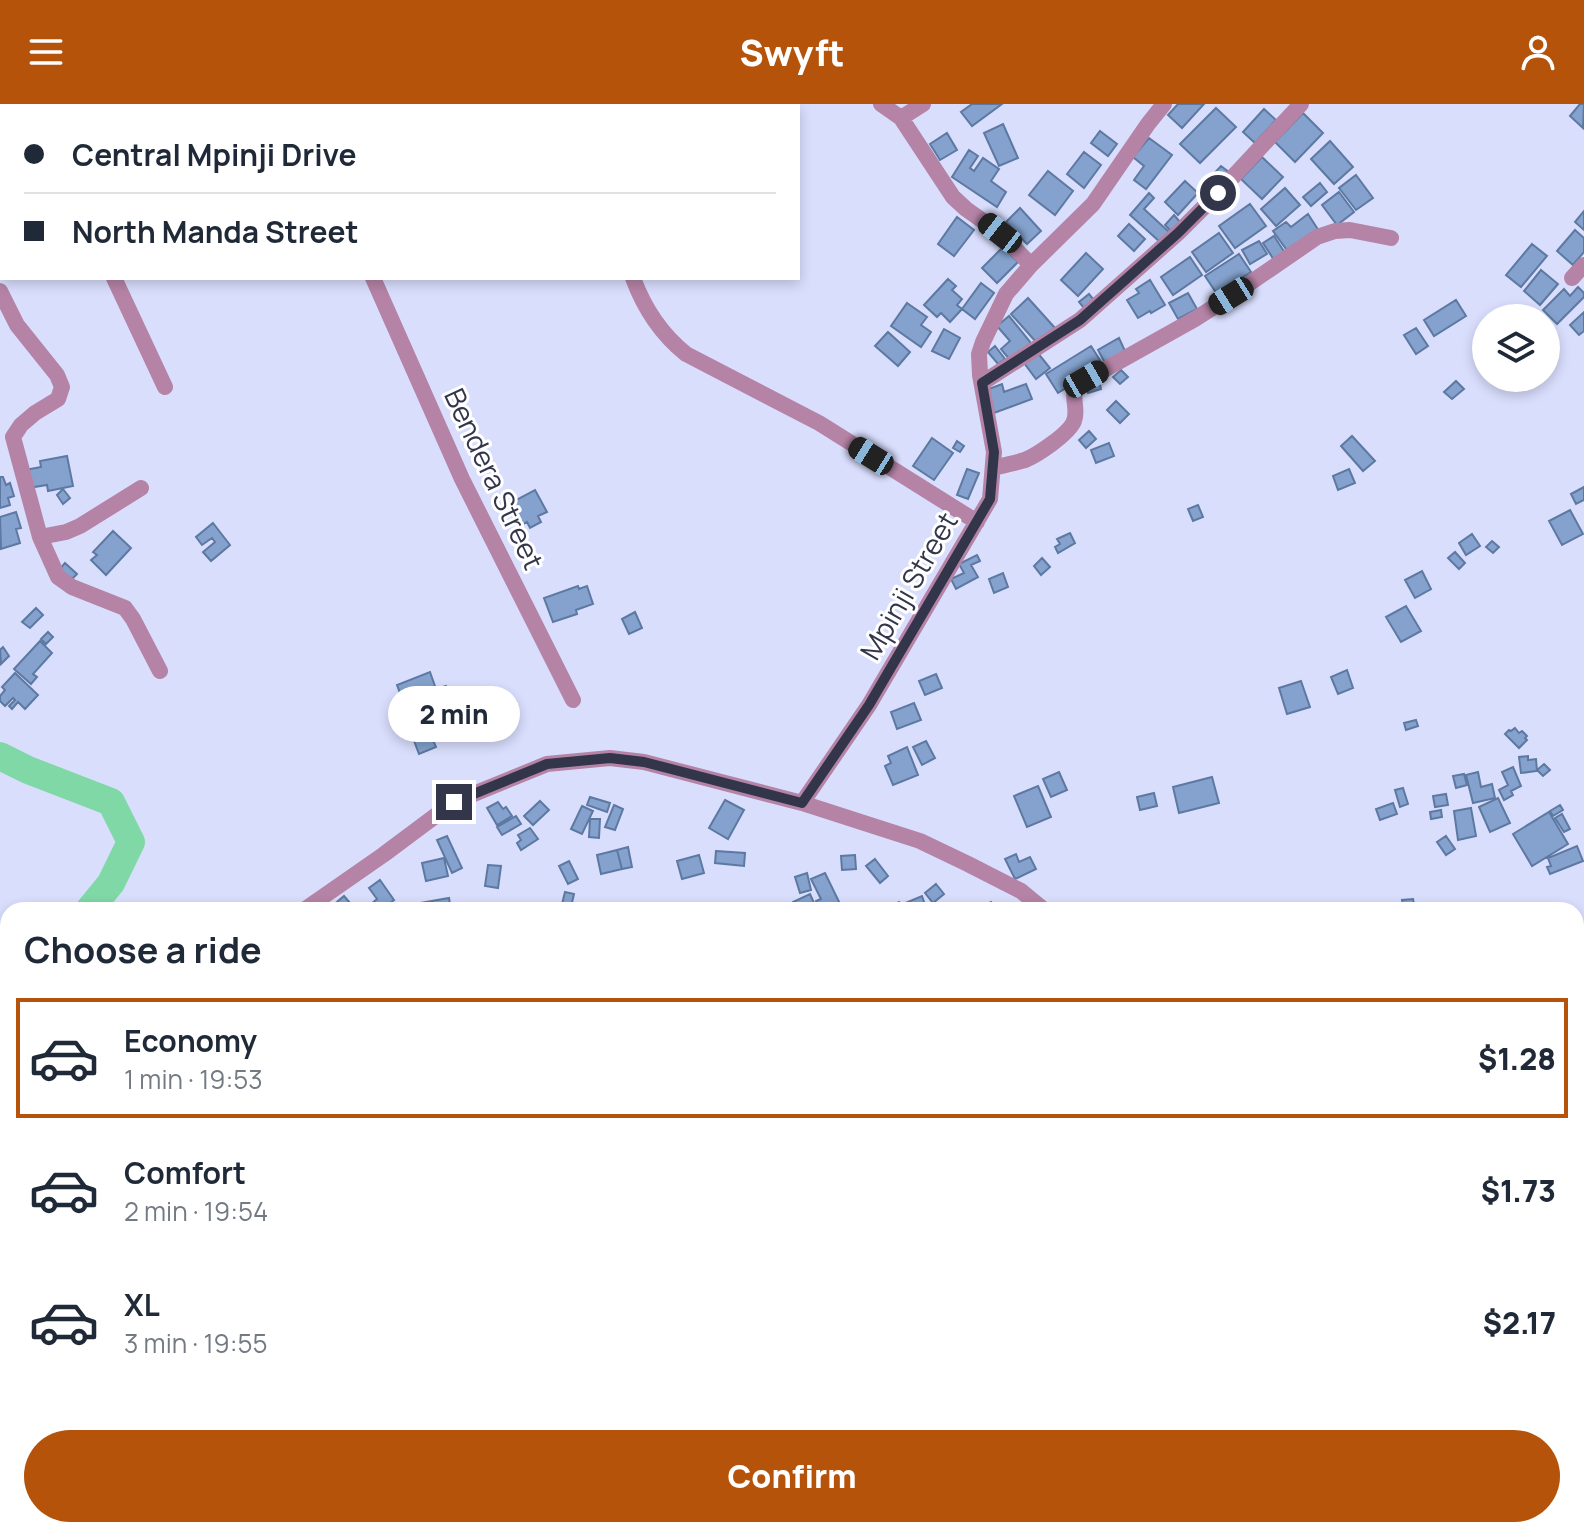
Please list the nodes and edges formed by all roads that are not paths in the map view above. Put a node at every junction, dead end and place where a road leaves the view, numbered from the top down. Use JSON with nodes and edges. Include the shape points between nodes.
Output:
{"nodes":[{"id":1,"x":881,"y":104,"type":"edge"},
{"id":2,"x":923,"y":104,"type":"edge"},
{"id":3,"x":1164,"y":104,"type":"edge"},
{"id":4,"x":1301,"y":104,"type":"edge"},
{"id":5,"x":901,"y":118,"type":"junction"},
{"id":6,"x":1391,"y":238,"type":"dead end"},
{"id":7,"x":1031,"y":265,"type":"junction"},
{"id":8,"x":1584,"y":265,"type":"edge"},
{"id":9,"x":1572,"y":278,"type":"dead end"},
{"id":10,"x":115,"y":280,"type":"edge"},
{"id":11,"x":374,"y":280,"type":"edge"},
{"id":12,"x":634,"y":280,"type":"edge"},
{"id":13,"x":0,"y":291,"type":"edge"},
{"id":14,"x":982,"y":383,"type":"junction"},
{"id":15,"x":165,"y":387,"type":"dead end"},
{"id":16,"x":994,"y":468,"type":"junction"},
{"id":17,"x":141,"y":488,"type":"dead end"},
{"id":18,"x":977,"y":522,"type":"junction"},
{"id":19,"x":40,"y":537,"type":"junction"},
{"id":20,"x":160,"y":671,"type":"dead end"},
{"id":21,"x":573,"y":700,"type":"dead end"},
{"id":22,"x":802,"y":803,"type":"junction"},
{"id":23,"x":315,"y":902,"type":"edge"},
{"id":24,"x":1034,"y":902,"type":"edge"}],
"edges":[{"from":1,"to":5,"type":"street"},
{"from":2,"to":5,"type":"street"},
{"from":3,"to":7,"type":"street","name":"Mpinji Street","via":[[1093,204]]},
{"from":4,"to":14,"type":"street","via":[[1178,233],[1080,320]]},
{"from":5,"to":7,"type":"street","via":[[953,197]]},
{"from":6,"to":16,"type":"street","via":[[1350,230],[1317,237],[1195,319],[1077,385],[1073,424],[1065,432],[1034,456]]},
{"from":7,"to":14,"type":"street","name":"Mpinji Street","via":[[1006,294],[983,342]]},
{"from":8,"to":9,"type":"street"},
{"from":10,"to":15,"type":"street"},
{"from":11,"to":21,"type":"street","name":"Bendera Street","via":[[462,479]]},
{"from":12,"to":18,"type":"street","via":[[652,317],[686,354],[819,423]]},
{"from":13,"to":19,"type":"street","via":[[17,325],[62,387],[58,399],[35,413],[13,437]]},
{"from":14,"to":16,"type":"street","name":"Mpinji Street"},
{"from":16,"to":18,"type":"street","name":"Mpinji Street","via":[[990,499]]},
{"from":17,"to":19,"type":"street","via":[[80,526]]},
{"from":18,"to":22,"type":"street","name":"Mpinji Street","via":[[869,705]]},
{"from":19,"to":20,"type":"street","via":[[58,577],[125,608]]},
{"from":22,"to":23,"type":"street","via":[[644,762],[610,758],[547,764],[454,802]]},
{"from":22,"to":24,"type":"street","via":[[920,841]]}]}
